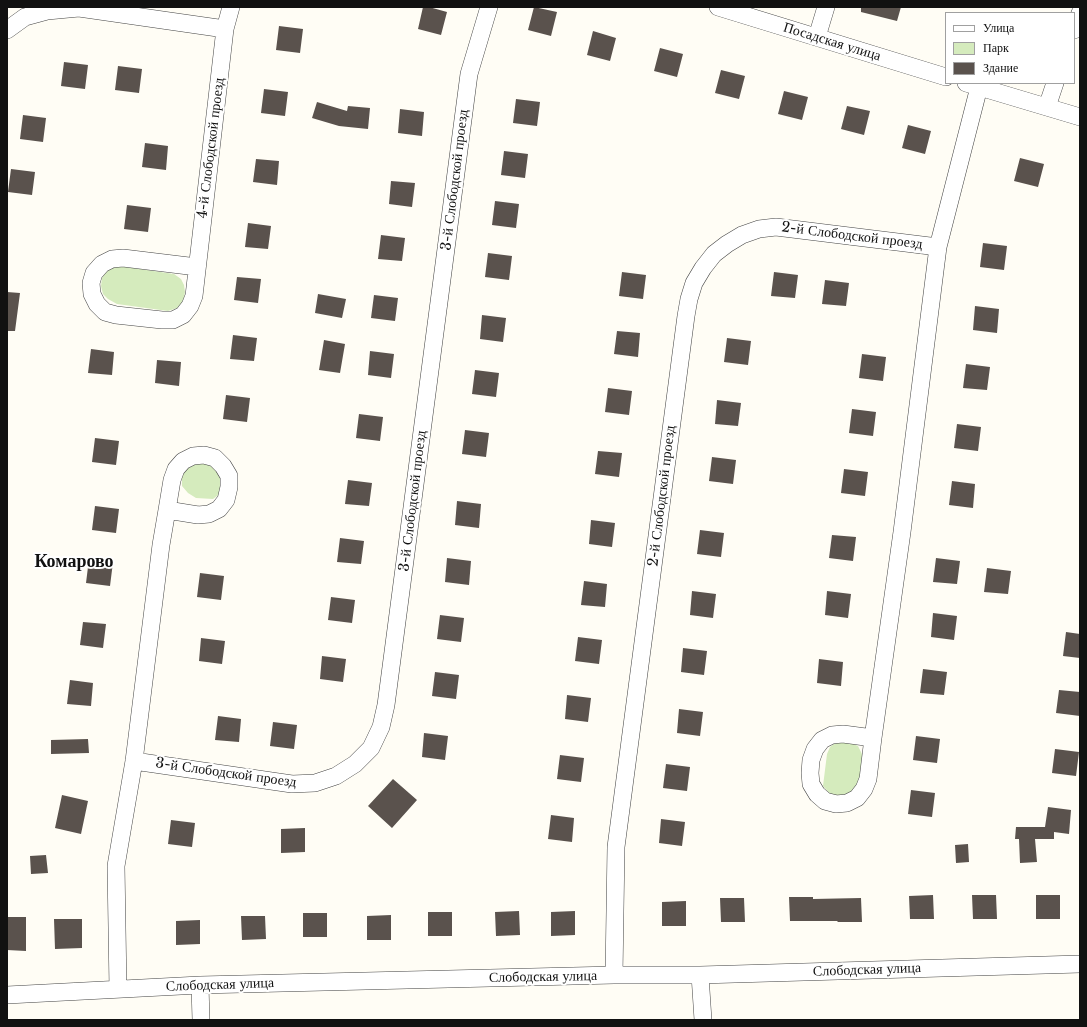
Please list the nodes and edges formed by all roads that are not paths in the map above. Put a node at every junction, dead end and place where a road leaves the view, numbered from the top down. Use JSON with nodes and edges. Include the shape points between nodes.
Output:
{"nodes":[{"id":1,"x":231,"y":7,"type":"edge"},
{"id":2,"x":489,"y":7,"type":"edge"},
{"id":3,"x":718,"y":7,"type":"edge"},
{"id":4,"x":826,"y":7,"type":"edge"},
{"id":5,"x":1080,"y":13,"type":"edge"},
{"id":6,"x":1075,"y":27,"type":"edge"},
{"id":7,"x":225,"y":29,"type":"junction"},
{"id":8,"x":7,"y":30,"type":"edge"},
{"id":9,"x":817,"y":37,"type":"junction"},
{"id":10,"x":945,"y":77,"type":"edge"},
{"id":11,"x":1055,"y":84,"type":"edge"},
{"id":12,"x":972,"y":85,"type":"edge"},
{"id":13,"x":1047,"y":107,"type":"junction"},
{"id":14,"x":1080,"y":117,"type":"edge"},
{"id":15,"x":938,"y":247,"type":"junction"},
{"id":16,"x":197,"y":267,"type":"junction"},
{"id":17,"x":167,"y":510,"type":"dead end"},
{"id":18,"x":873,"y":738,"type":"junction"},
{"id":19,"x":134,"y":761,"type":"junction"},
{"id":20,"x":1080,"y":964,"type":"edge"},
{"id":21,"x":614,"y":975,"type":"junction"},
{"id":22,"x":700,"y":975,"type":"junction"},
{"id":23,"x":200,"y":985,"type":"junction"},
{"id":24,"x":118,"y":990,"type":"junction"},
{"id":25,"x":7,"y":995,"type":"edge"},
{"id":26,"x":201,"y":1020,"type":"edge"},
{"id":27,"x":703,"y":1020,"type":"edge"}],
"edges":[{"from":1,"to":7,"type":"street","name":"4-й Слободской проезд"},
{"from":2,"to":19,"type":"street","name":"3-й Слободской проезд","via":[[469,74],[381,728],[371,748],[355,764],[336,776],[315,783],[292,784]]},
{"from":3,"to":9,"type":"street","name":"Посадская улица"},
{"from":4,"to":9,"type":"street"},
{"from":5,"to":6,"type":"street"},
{"from":7,"to":8,"type":"street","via":[[79,8],[47,11],[25,17]]},
{"from":7,"to":16,"type":"street","name":"4-й Слободской проезд"},
{"from":9,"to":10,"type":"street","name":"Посадская улица"},
{"from":11,"to":13,"type":"street"},
{"from":12,"to":13,"type":"street"},
{"from":12,"to":15,"type":"street","name":"2-й Слободской проезд"},
{"from":13,"to":14,"type":"street"},
{"from":15,"to":18,"type":"street","name":"2-й Слободской проезд"},
{"from":15,"to":21,"type":"street","name":"2-й Слободской проезд","via":[[776,227],[753,231],[728,244],[710,259],[694,283],[686,316],[616,847]]},
{"from":16,"to":16,"type":"street","name":"4-й Слободской проезд","via":[[194,296],[190,306],[183,315],[173,320],[105,312],[92,294],[94,272],[112,259],[123,258]]},
{"from":17,"to":19,"type":"street"},
{"from":18,"to":18,"type":"street","name":"2-й Слободской проезд","via":[[832,735],[822,740],[815,749],[811,760],[811,784],[825,801],[847,803],[857,798],[864,789],[868,778]]},
{"from":19,"to":24,"type":"street","via":[[116,866]]},
{"from":20,"to":22,"type":"street","name":"Слободская улица"},
{"from":21,"to":22,"type":"street","name":"Слободская улица"},
{"from":21,"to":23,"type":"street","name":"Слободская улица"},
{"from":22,"to":27,"type":"street"},
{"from":23,"to":24,"type":"street","name":"Слободская улица"},
{"from":23,"to":26,"type":"street"},
{"from":24,"to":25,"type":"street","name":"Слободская улица"}]}
